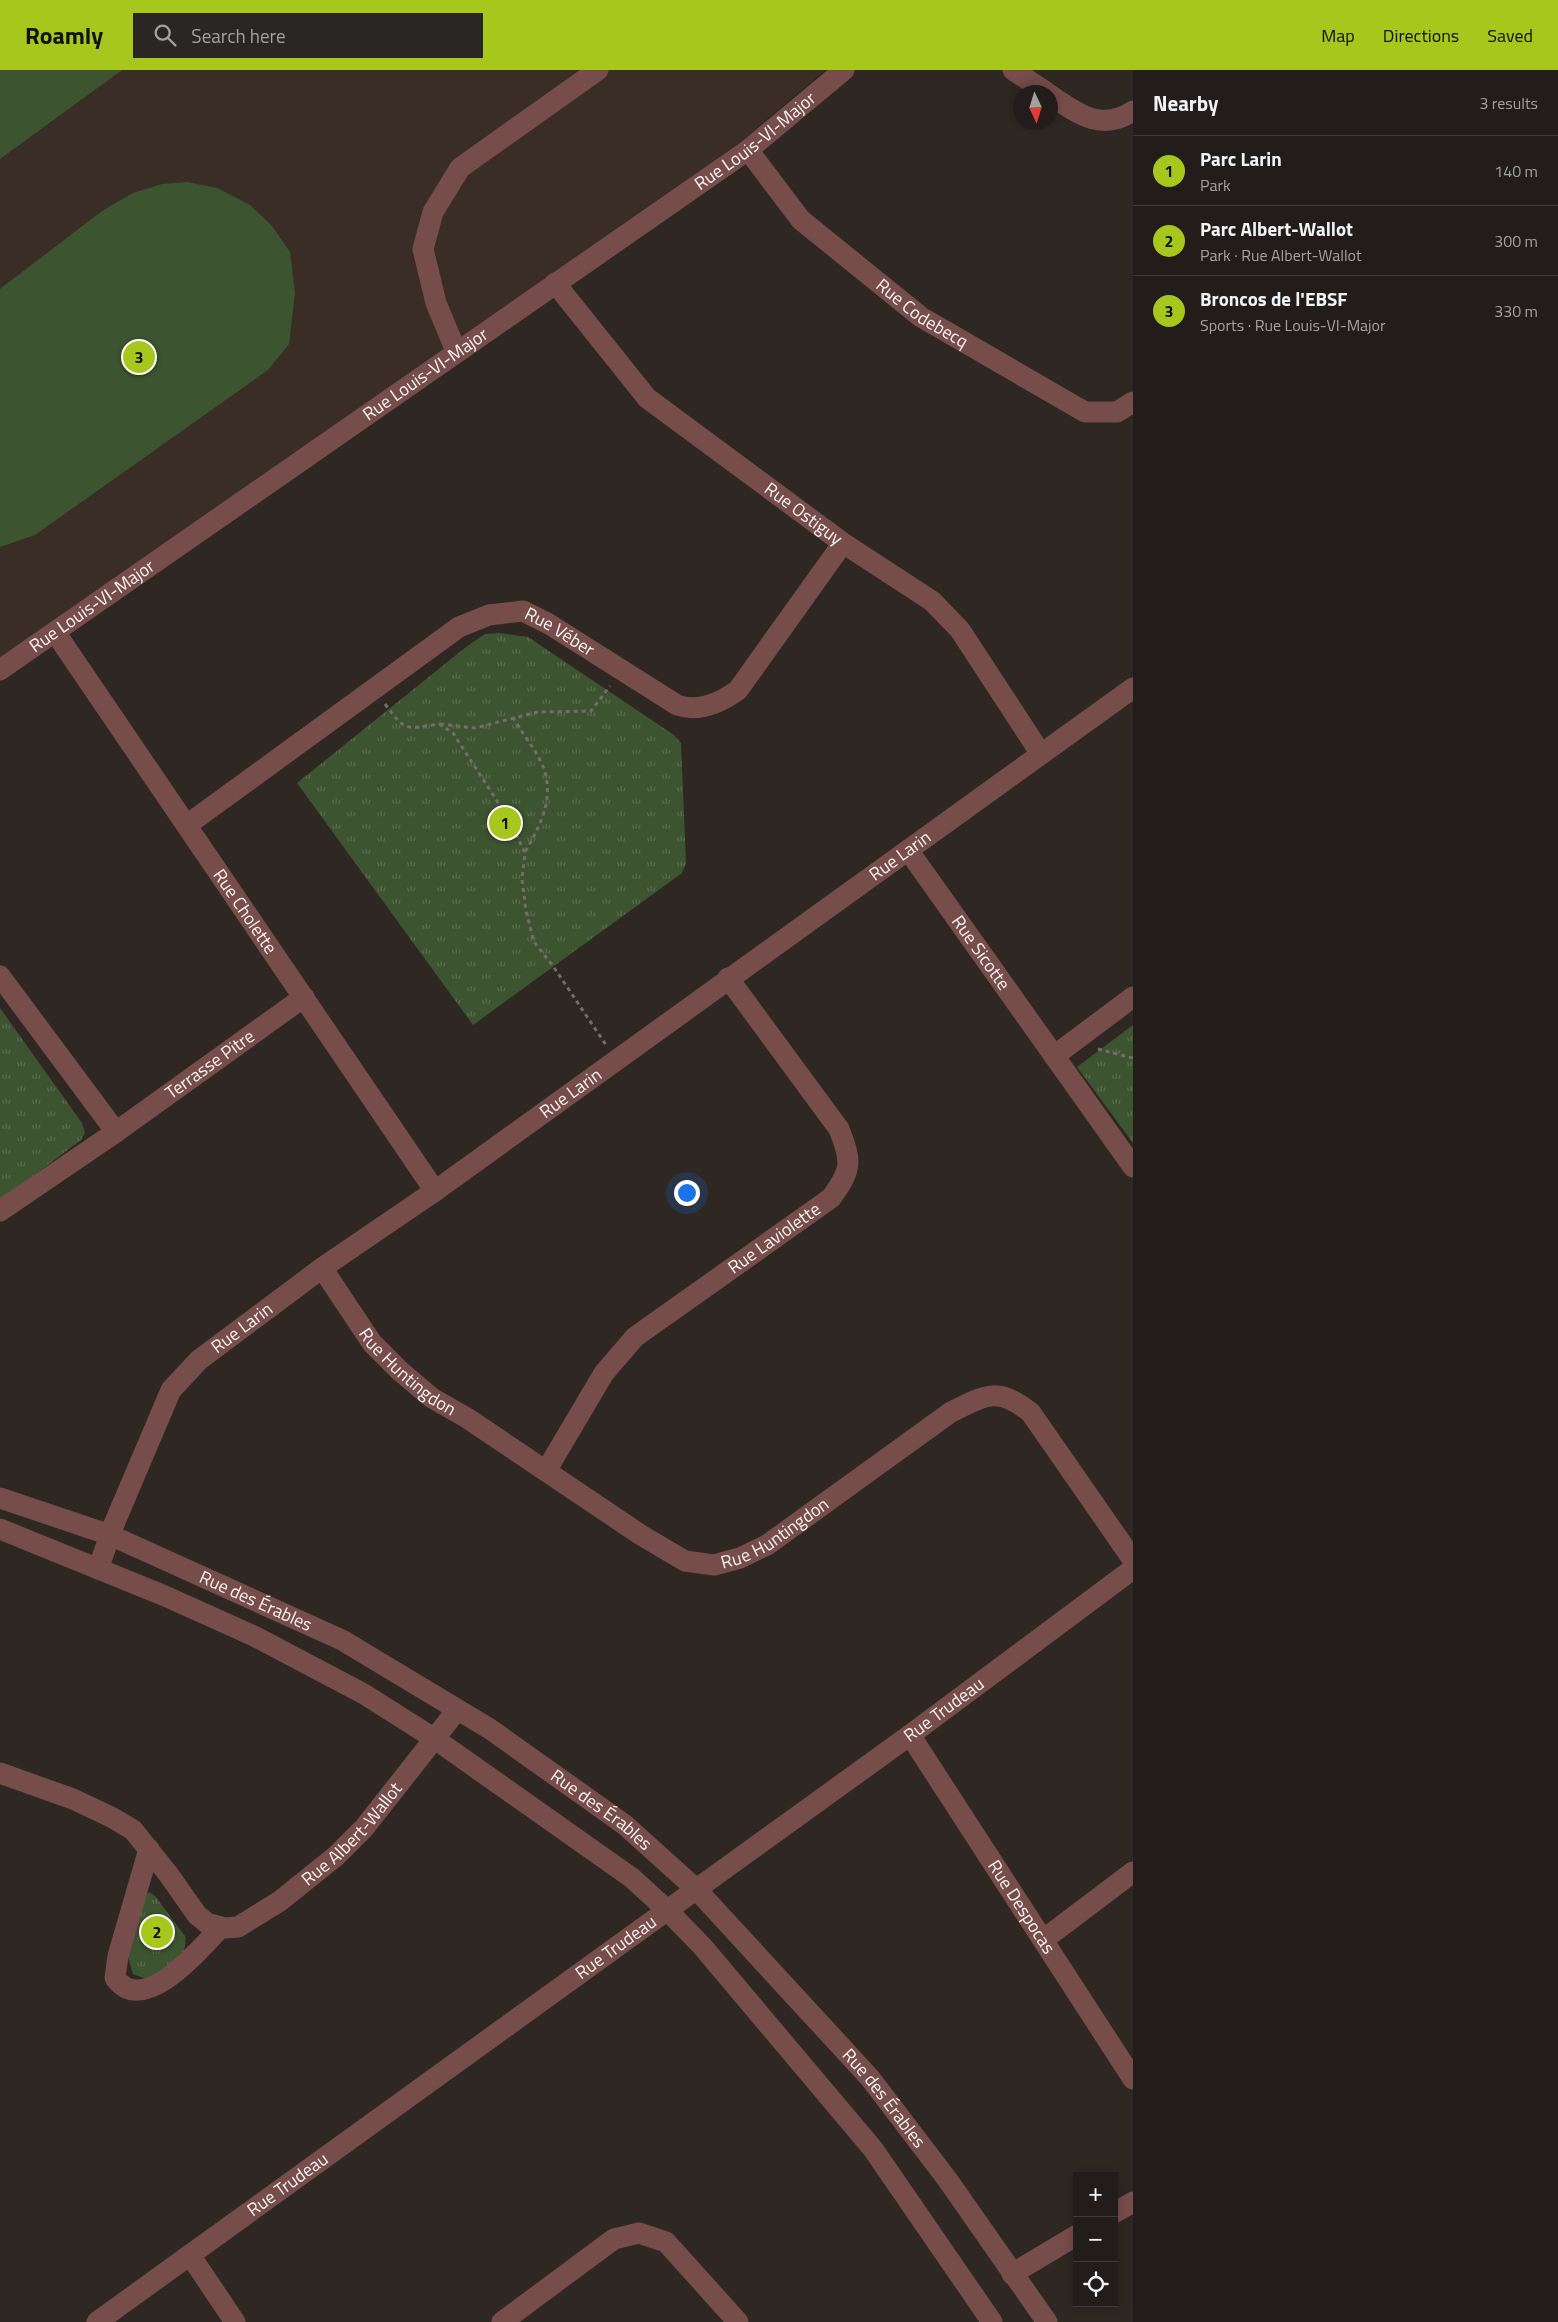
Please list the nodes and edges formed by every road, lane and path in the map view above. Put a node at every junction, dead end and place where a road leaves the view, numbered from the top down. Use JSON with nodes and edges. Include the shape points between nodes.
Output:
{"nodes":[{"id":1,"x":598,"y":70,"type":"edge"},
{"id":2,"x":844,"y":70,"type":"edge"},
{"id":3,"x":1013,"y":70,"type":"edge"},
{"id":4,"x":1036,"y":85,"type":"edge"},
{"id":5,"x":1058,"y":100,"type":"edge"},
{"id":6,"x":1133,"y":111,"type":"edge"},
{"id":7,"x":748,"y":150,"type":"junction"},
{"id":8,"x":555,"y":283,"type":"junction"},
{"id":9,"x":456,"y":351,"type":"junction"},
{"id":10,"x":1133,"y":402,"type":"edge"},
{"id":11,"x":843,"y":543,"type":"junction"},
{"id":12,"x":55,"y":632,"type":"junction"},
{"id":13,"x":0,"y":670,"type":"edge"},
{"id":14,"x":622,"y":671,"type":"junction"},
{"id":15,"x":1133,"y":688,"type":"edge"},
{"id":16,"x":513,"y":717,"type":"junction"},
{"id":17,"x":400,"y":723,"type":"dead end"},
{"id":18,"x":439,"y":724,"type":"junction"},
{"id":19,"x":1041,"y":754,"type":"junction"},
{"id":20,"x":187,"y":826,"type":"junction"},
{"id":21,"x":908,"y":850,"type":"junction"},
{"id":22,"x":525,"y":853,"type":"junction"},
{"id":23,"x":0,"y":976,"type":"edge"},
{"id":24,"x":728,"y":978,"type":"junction"},
{"id":25,"x":304,"y":997,"type":"junction"},
{"id":26,"x":1133,"y":997,"type":"edge"},
{"id":27,"x":1078,"y":1039,"type":"junction"},
{"id":28,"x":1054,"y":1056,"type":"junction"},
{"id":29,"x":1133,"y":1058,"type":"edge"},
{"id":30,"x":616,"y":1060,"type":"junction"},
{"id":31,"x":116,"y":1132,"type":"junction"},
{"id":32,"x":1133,"y":1167,"type":"edge"},
{"id":33,"x":436,"y":1191,"type":"junction"},
{"id":34,"x":0,"y":1211,"type":"edge"},
{"id":35,"x":322,"y":1268,"type":"junction"},
{"id":36,"x":546,"y":1471,"type":"junction"},
{"id":37,"x":0,"y":1498,"type":"edge"},
{"id":38,"x":0,"y":1529,"type":"edge"},
{"id":39,"x":110,"y":1535,"type":"junction"},
{"id":40,"x":1133,"y":1560,"type":"edge"},
{"id":41,"x":98,"y":1569,"type":"junction"},
{"id":42,"x":1133,"y":1569,"type":"edge"},
{"id":43,"x":457,"y":1710,"type":"junction"},
{"id":44,"x":910,"y":1735,"type":"junction"},
{"id":45,"x":435,"y":1738,"type":"junction"},
{"id":46,"x":0,"y":1773,"type":"edge"},
{"id":47,"x":149,"y":1850,"type":"junction"},
{"id":48,"x":1133,"y":1872,"type":"edge"},
{"id":49,"x":696,"y":1889,"type":"junction"},
{"id":50,"x":667,"y":1910,"type":"junction"},
{"id":51,"x":221,"y":1927,"type":"junction"},
{"id":52,"x":1043,"y":1940,"type":"junction"},
{"id":53,"x":1133,"y":2079,"type":"edge"},
{"id":54,"x":1133,"y":2202,"type":"edge"},
{"id":55,"x":1118,"y":2211,"type":"edge"},
{"id":56,"x":1073,"y":2238,"type":"edge"},
{"id":57,"x":190,"y":2255,"type":"junction"},
{"id":58,"x":1012,"y":2274,"type":"junction"},
{"id":59,"x":97,"y":2322,"type":"edge"},
{"id":60,"x":235,"y":2322,"type":"edge"},
{"id":61,"x":502,"y":2322,"type":"edge"},
{"id":62,"x":738,"y":2322,"type":"edge"},
{"id":63,"x":992,"y":2322,"type":"edge"},
{"id":64,"x":1046,"y":2322,"type":"edge"}],
"edges":[{"from":1,"to":9,"type":"street","via":[[460,168],[433,212],[423,249],[436,304]]},
{"from":2,"to":7,"type":"street","name":"Rue Louis-VI-Major"},
{"from":3,"to":4,"type":"street"},
{"from":5,"to":6,"type":"street","via":[[1082,117],[1103,121],[1123,117]]},
{"from":7,"to":8,"type":"street","name":"Rue Louis-VI-Major"},
{"from":7,"to":10,"type":"street","name":"Rue Codebecq","via":[[801,220],[921,317],[1085,412],[1117,412]]},
{"from":8,"to":9,"type":"street","name":"Rue Louis-VI-Major"},
{"from":8,"to":11,"type":"street","name":"Rue Ostiguy","via":[[647,398]]},
{"from":9,"to":12,"type":"street","name":"Rue Louis-VI-Major"},
{"from":11,"to":14,"type":"street","name":"Rue Véber","via":[[738,690],[719,703],[684,708]]},
{"from":11,"to":19,"type":"street","name":"Rue Ostiguy","via":[[932,601],[960,630]]},
{"from":12,"to":13,"type":"street","name":"Rue Louis-VI-Major"},
{"from":12,"to":20,"type":"street","name":"Rue Cholette"},
{"from":14,"to":16,"type":"path","via":[[591,711],[538,712]]},
{"from":14,"to":20,"type":"street","name":"Rue Véber","via":[[523,611],[489,615],[459,627]]},
{"from":15,"to":19,"type":"street","name":"Rue Larin"},
{"from":16,"to":18,"type":"path","via":[[475,728]]},
{"from":16,"to":22,"type":"path","via":[[540,761],[549,796],[540,826]]},
{"from":17,"to":18,"type":"path","via":[[409,728]]},
{"from":18,"to":22,"type":"path","via":[[453,733],[510,821]]},
{"from":19,"to":21,"type":"street","name":"Rue Larin"},
{"from":20,"to":25,"type":"street","name":"Rue Cholette"},
{"from":21,"to":24,"type":"street","name":"Rue Larin"},
{"from":21,"to":28,"type":"street","name":"Rue Sicotte"},
{"from":22,"to":30,"type":"path","via":[[522,879],[534,942]]},
{"from":23,"to":31,"type":"street"},
{"from":24,"to":30,"type":"street","name":"Rue Larin"},
{"from":24,"to":36,"type":"street","name":"Rue Laviolette","via":[[839,1129],[848,1153],[846,1177],[831,1198],[635,1337],[604,1373]]},
{"from":25,"to":31,"type":"street","name":"Terrasse Pitre"},
{"from":25,"to":33,"type":"street","name":"Rue Cholette"},
{"from":26,"to":27,"type":"street"},
{"from":27,"to":28,"type":"street"},
{"from":27,"to":29,"type":"path","via":[[1092,1048]]},
{"from":28,"to":32,"type":"street","name":"Rue Sicotte"},
{"from":30,"to":33,"type":"street","name":"Rue Larin"},
{"from":31,"to":34,"type":"street","name":"Terrasse Pitre"},
{"from":33,"to":35,"type":"street","name":"Rue Larin"},
{"from":35,"to":36,"type":"street","name":"Rue Huntingdon","via":[[372,1342],[400,1371],[432,1398]]},
{"from":35,"to":39,"type":"street","name":"Rue Larin","via":[[200,1360],[172,1390]]},
{"from":36,"to":40,"type":"street","name":"Rue Huntingdon","via":[[685,1561],[714,1565],[740,1558],[767,1545],[951,1412],[979,1398],[994,1395],[1016,1401],[1031,1413]]},
{"from":37,"to":39,"type":"street","name":"Rue des Érables"},
{"from":38,"to":41,"type":"street","name":"Rue des Érables"},
{"from":39,"to":41,"type":"street","name":"Rue Larin"},
{"from":39,"to":43,"type":"street","name":"Rue des Érables","via":[[342,1640]]},
{"from":41,"to":45,"type":"street","name":"Rue des Érables","via":[[254,1636],[364,1694]]},
{"from":42,"to":44,"type":"street","name":"Rue Trudeau"},
{"from":43,"to":45,"type":"street","name":"Rue Albert-Wallot"},
{"from":43,"to":49,"type":"street","name":"Rue des Érables","via":[[490,1729],[626,1826]]},
{"from":44,"to":49,"type":"street","name":"Rue Trudeau"},
{"from":44,"to":52,"type":"street","name":"Rue Despocas"},
{"from":45,"to":50,"type":"street","name":"Rue des Érables","via":[[632,1878]]},
{"from":45,"to":51,"type":"street","name":"Rue Albert-Wallot","via":[[364,1828],[336,1856],[254,1918],[238,1927]]},
{"from":46,"to":47,"type":"street","via":[[113,1818],[133,1830]]},
{"from":47,"to":51,"type":"street","via":[[197,1915],[207,1923]]},
{"from":47,"to":51,"type":"street","via":[[118,1956],[115,1978],[120,1985],[139,1990],[155,1987]]},
{"from":48,"to":52,"type":"street"},
{"from":49,"to":50,"type":"street","name":"Rue Trudeau"},
{"from":49,"to":58,"type":"street","name":"Rue des Érables","via":[[870,2078],[947,2179]]},
{"from":50,"to":57,"type":"street","name":"Rue Trudeau"},
{"from":50,"to":63,"type":"street","name":"Rue des Érables","via":[[702,1946],[873,2149]]},
{"from":52,"to":53,"type":"street","name":"Rue Despocas"},
{"from":54,"to":55,"type":"street"},
{"from":56,"to":58,"type":"street"},
{"from":57,"to":59,"type":"street","name":"Rue Trudeau"},
{"from":57,"to":60,"type":"street"},
{"from":58,"to":64,"type":"street","name":"Rue des Érables"},
{"from":61,"to":62,"type":"street","via":[[614,2239],[639,2233],[666,2242]]}]}
